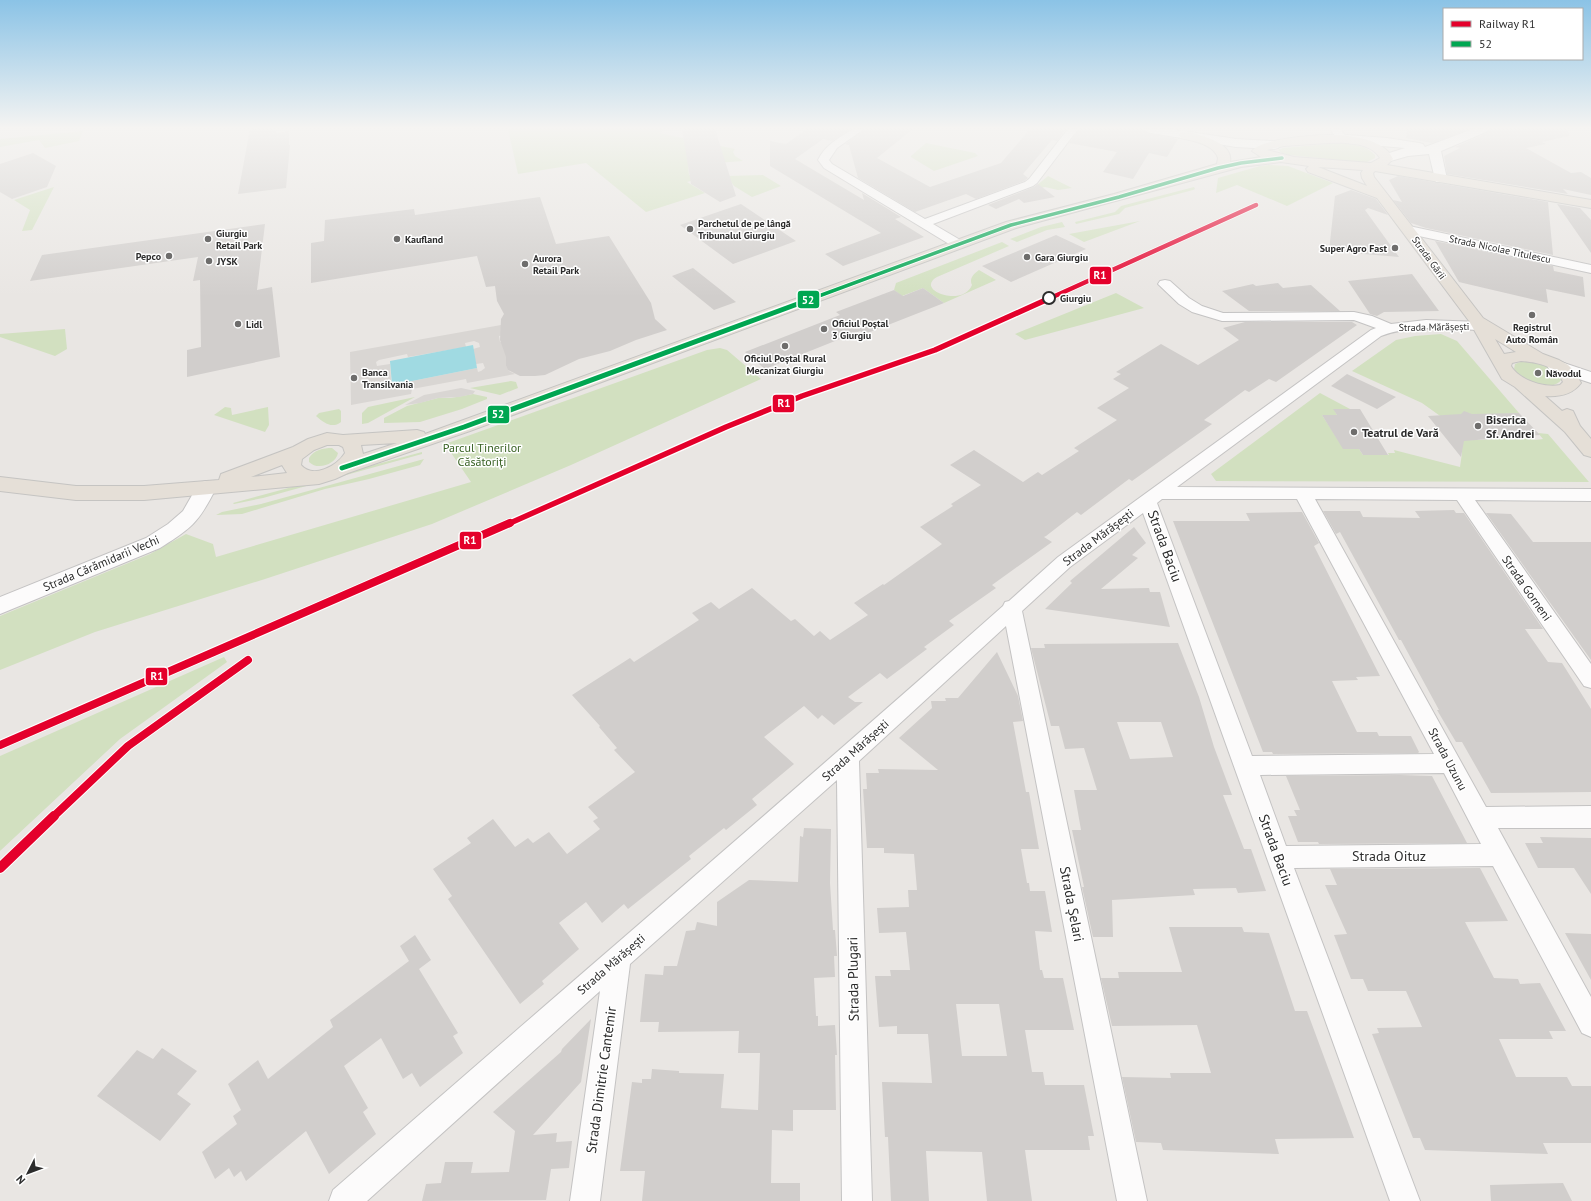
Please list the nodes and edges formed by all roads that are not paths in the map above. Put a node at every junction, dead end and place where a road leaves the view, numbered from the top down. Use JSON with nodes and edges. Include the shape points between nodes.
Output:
{"nodes":[{"id":1,"x":860,"y":185,"type":"edge"},
{"id":2,"x":1026,"y":185,"type":"edge"},
{"id":3,"x":1158,"y":185,"type":"edge"},
{"id":4,"x":1354,"y":185,"type":"edge"},
{"id":5,"x":1374,"y":185,"type":"edge"},
{"id":6,"x":1477,"y":185,"type":"edge"},
{"id":7,"x":1383,"y":196,"type":"junction"},
{"id":8,"x":1591,"y":204,"type":"edge"},
{"id":9,"x":924,"y":223,"type":"junction"},
{"id":10,"x":1409,"y":230,"type":"junction"},
{"id":11,"x":958,"y":244,"type":"junction"},
{"id":12,"x":1591,"y":269,"type":"edge"},
{"id":13,"x":1165,"y":284,"type":"dead end"},
{"id":14,"x":1478,"y":323,"type":"junction"},
{"id":15,"x":1388,"y":328,"type":"junction"},
{"id":16,"x":1537,"y":358,"type":"junction"},
{"id":17,"x":1503,"y":365,"type":"junction"},
{"id":18,"x":1555,"y":365,"type":"junction"},
{"id":19,"x":1591,"y":378,"type":"edge"},
{"id":20,"x":1516,"y":381,"type":"junction"},
{"id":21,"x":1591,"y":388,"type":"edge"},
{"id":22,"x":1566,"y":389,"type":"junction"},
{"id":23,"x":1571,"y":428,"type":"junction"},
{"id":24,"x":442,"y":435,"type":"junction"},
{"id":25,"x":345,"y":440,"type":"junction"},
{"id":26,"x":299,"y":450,"type":"junction"},
{"id":27,"x":1591,"y":451,"type":"edge"},
{"id":28,"x":342,"y":468,"type":"junction"},
{"id":29,"x":308,"y":477,"type":"junction"},
{"id":30,"x":0,"y":484,"type":"edge"},
{"id":31,"x":206,"y":488,"type":"junction"},
{"id":32,"x":1303,"y":494,"type":"junction"},
{"id":33,"x":1462,"y":495,"type":"junction"},
{"id":34,"x":1591,"y":495,"type":"edge"},
{"id":35,"x":1152,"y":496,"type":"junction"},
{"id":36,"x":0,"y":606,"type":"edge"},
{"id":37,"x":1012,"y":607,"type":"junction"},
{"id":38,"x":1591,"y":680,"type":"edge"},
{"id":39,"x":848,"y":757,"type":"junction"},
{"id":40,"x":1450,"y":763,"type":"junction"},
{"id":41,"x":1244,"y":766,"type":"junction"},
{"id":42,"x":1591,"y":817,"type":"edge"},
{"id":43,"x":1480,"y":818,"type":"junction"},
{"id":44,"x":1499,"y":855,"type":"junction"},
{"id":45,"x":1278,"y":857,"type":"junction"},
{"id":46,"x":618,"y":958,"type":"junction"},
{"id":47,"x":1591,"y":1024,"type":"edge"},
{"id":48,"x":344,"y":1201,"type":"edge"},
{"id":49,"x":585,"y":1201,"type":"edge"},
{"id":50,"x":857,"y":1201,"type":"edge"},
{"id":51,"x":1132,"y":1201,"type":"edge"},
{"id":52,"x":1405,"y":1201,"type":"edge"}],
"edges":[{"from":1,"to":9,"type":"street"},
{"from":2,"to":9,"type":"street"},
{"from":3,"to":11,"type":"main road","via":[[1024,222]]},
{"from":4,"to":7,"type":"main road"},
{"from":5,"to":7,"type":"main road","name":"Strada Gării"},
{"from":6,"to":8,"type":"main road"},
{"from":7,"to":10,"type":"main road","name":"Strada Gării"},
{"from":9,"to":11,"type":"street"},
{"from":10,"to":12,"type":"street","name":"Strada Nicolae Titulescu"},
{"from":10,"to":14,"type":"main road","name":"Strada Gării"},
{"from":11,"to":24,"type":"main road","via":[[767,317]]},
{"from":13,"to":15,"type":"street","name":"Strada Mărășești","via":[[1197,309],[1222,317],[1354,316]]},
{"from":14,"to":15,"type":"street","name":"Strada Mărășești"},
{"from":14,"to":16,"type":"main road"},
{"from":14,"to":17,"type":"main road"},
{"from":15,"to":35,"type":"street","name":"Strada Mărășești","via":[[1376,333]]},
{"from":16,"to":17,"type":"main road","via":[[1511,357],[1505,360]]},
{"from":16,"to":18,"type":"main road"},
{"from":17,"to":20,"type":"main road"},
{"from":18,"to":19,"type":"street"},
{"from":18,"to":22,"type":"main road","via":[[1570,377],[1572,383]]},
{"from":20,"to":22,"type":"main road","via":[[1552,392]]},
{"from":20,"to":23,"type":"main road"},
{"from":21,"to":22,"type":"street"},
{"from":22,"to":23,"type":"main road"},
{"from":23,"to":27,"type":"main road"},
{"from":24,"to":25,"type":"main road"},
{"from":24,"to":28,"type":"main road"},
{"from":25,"to":26,"type":"main road","via":[[317,441]]},
{"from":25,"to":28,"type":"main road","via":[[351,444],[354,453],[350,462]]},
{"from":26,"to":29,"type":"main road","via":[[292,467],[295,472]]},
{"from":26,"to":31,"type":"main road"},
{"from":28,"to":29,"type":"main road","via":[[327,475]]},
{"from":29,"to":31,"type":"main road"},
{"from":30,"to":31,"type":"main road","via":[[76,493],[144,493]]},
{"from":31,"to":36,"type":"street","name":"Strada Cărămidarii Vechi","via":[[194,511],[173,530],[153,543]]},
{"from":32,"to":33,"type":"street"},
{"from":32,"to":35,"type":"street"},
{"from":32,"to":40,"type":"street","name":"Strada Uzunu"},
{"from":33,"to":34,"type":"street"},
{"from":33,"to":38,"type":"street","name":"Strada Gorneni"},
{"from":35,"to":37,"type":"street","name":"Strada Mărășești","via":[[1064,562]]},
{"from":35,"to":41,"type":"street","name":"Strada Baciu"},
{"from":37,"to":39,"type":"street","name":"Strada Mărășești"},
{"from":37,"to":51,"type":"street","name":"Strada Șelari"},
{"from":39,"to":46,"type":"street","name":"Strada Mărășești"},
{"from":39,"to":50,"type":"street","name":"Strada Plugari"},
{"from":40,"to":41,"type":"street"},
{"from":40,"to":43,"type":"street","name":"Strada Uzunu"},
{"from":41,"to":45,"type":"street","name":"Strada Baciu"},
{"from":42,"to":43,"type":"street"},
{"from":43,"to":44,"type":"street","name":"Strada Uzunu"},
{"from":44,"to":45,"type":"street","name":"Strada Oituz"},
{"from":44,"to":47,"type":"street","name":"Strada Uzunu"},
{"from":45,"to":52,"type":"street","name":"Strada Baciu"},
{"from":46,"to":48,"type":"street","name":"Strada Mărășești"},
{"from":46,"to":49,"type":"street","name":"Strada Dimitrie Cantemir"}]}
